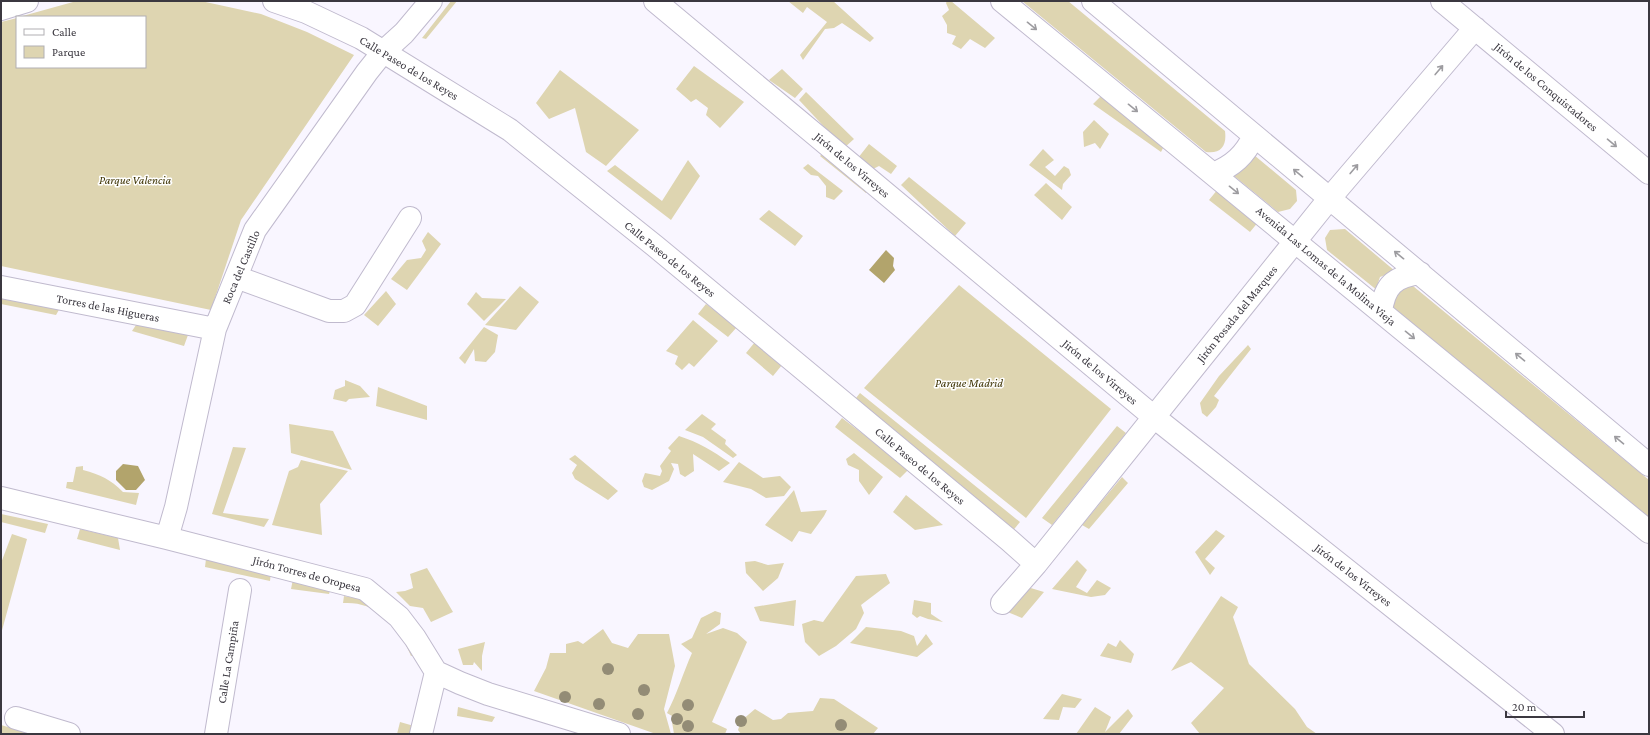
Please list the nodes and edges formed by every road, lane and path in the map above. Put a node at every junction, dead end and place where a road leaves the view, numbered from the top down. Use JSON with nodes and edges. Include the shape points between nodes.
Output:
{"nodes":[{"id":1,"x":27,"y":1,"type":"edge"},
{"id":2,"x":274,"y":1,"type":"edge"},
{"id":3,"x":430,"y":1,"type":"edge"},
{"id":4,"x":655,"y":1,"type":"edge"},
{"id":5,"x":1002,"y":1,"type":"edge"},
{"id":6,"x":1093,"y":1,"type":"edge"},
{"id":7,"x":1442,"y":1,"type":"edge"},
{"id":8,"x":1,"y":10,"type":"edge"},
{"id":9,"x":1475,"y":28,"type":"junction"},
{"id":10,"x":383,"y":52,"type":"junction"},
{"id":11,"x":1254,"y":136,"type":"junction"},
{"id":12,"x":1649,"y":173,"type":"edge"},
{"id":13,"x":1213,"y":174,"type":"junction"},
{"id":14,"x":1329,"y":199,"type":"junction"},
{"id":15,"x":410,"y":218,"type":"dead end"},
{"id":16,"x":1296,"y":241,"type":"junction"},
{"id":17,"x":1420,"y":273,"type":"junction"},
{"id":18,"x":236,"y":277,"type":"junction"},
{"id":19,"x":1,"y":287,"type":"edge"},
{"id":20,"x":1381,"y":311,"type":"junction"},
{"id":21,"x":215,"y":329,"type":"junction"},
{"id":22,"x":1154,"y":417,"type":"junction"},
{"id":23,"x":1649,"y":465,"type":"edge"},
{"id":24,"x":1,"y":498,"type":"edge"},
{"id":25,"x":1649,"y":532,"type":"edge"},
{"id":26,"x":167,"y":538,"type":"junction"},
{"id":27,"x":1036,"y":564,"type":"junction"},
{"id":28,"x":240,"y":590,"type":"dead end"},
{"id":29,"x":1002,"y":603,"type":"dead end"},
{"id":30,"x":436,"y":672,"type":"junction"},
{"id":31,"x":16,"y":718,"type":"dead end"},
{"id":32,"x":69,"y":734,"type":"edge"},
{"id":33,"x":216,"y":734,"type":"edge"},
{"id":34,"x":421,"y":734,"type":"edge"},
{"id":35,"x":619,"y":734,"type":"edge"},
{"id":36,"x":1553,"y":734,"type":"edge"}],
"edges":[{"from":1,"to":8,"type":"street"},
{"from":2,"to":10,"type":"street","name":"Calle Paseo de los Reyes","via":[[339,27]]},
{"from":3,"to":10,"type":"street","name":"Roca del Castillo","via":[[404,34]]},
{"from":4,"to":22,"type":"street","name":"Jirón de los Virreyes"},
{"from":5,"to":13,"type":"street","name":"Avenida Las Lomas de la Molina Vieja","one_way":true},
{"from":6,"to":11,"type":"street"},
{"from":7,"to":9,"type":"street","name":"Jirón de los Conquistadores"},
{"from":9,"to":12,"type":"street","name":"Jirón de los Conquistadores","one_way":true},
{"from":14,"to":9,"type":"street","name":"Jirón Posada del Marques","one_way":true},
{"from":10,"to":18,"type":"street","name":"Roca del Castillo","via":[[255,230]]},
{"from":10,"to":27,"type":"street","name":"Calle Paseo de los Reyes","via":[[510,130],[656,246]]},
{"from":11,"to":13,"type":"street","via":[[1248,149],[1238,160]]},
{"from":14,"to":11,"type":"street","one_way":true},
{"from":13,"to":16,"type":"street","name":"Avenida Las Lomas de la Molina Vieja","one_way":true},
{"from":14,"to":16,"type":"street","name":"Jirón Posada del Marques"},
{"from":17,"to":14,"type":"street","one_way":true},
{"from":15,"to":18,"type":"street","via":[[355,305],[344,311],[330,311]]},
{"from":16,"to":20,"type":"street","name":"Avenida Las Lomas de la Molina Vieja"},
{"from":16,"to":22,"type":"street","name":"Jirón Posada del Marques"},
{"from":17,"to":20,"type":"street","via":[[1405,275],[1392,283],[1384,296]]},
{"from":23,"to":17,"type":"street","one_way":true},
{"from":18,"to":21,"type":"street","name":"Roca del Castillo"},
{"from":19,"to":21,"type":"street","name":"Torres de las Higueras"},
{"from":20,"to":25,"type":"street","name":"Avenida Las Lomas de la Molina Vieja","one_way":true},
{"from":21,"to":26,"type":"street","name":"Roca del Castillo"},
{"from":22,"to":27,"type":"street","name":"Jirón Posada del Marques"},
{"from":22,"to":36,"type":"street","name":"Jirón de los Virreyes"},
{"from":24,"to":26,"type":"street","name":"Jirón Torres de Oropesa"},
{"from":26,"to":30,"type":"street","name":"Jirón Torres de Oropesa","via":[[365,589],[399,617]]},
{"from":27,"to":29,"type":"street","name":"Jirón Posada del Marques"},
{"from":28,"to":33,"type":"street","name":"Calle La Campiña"},
{"from":30,"to":34,"type":"street"},
{"from":30,"to":35,"type":"street","via":[[488,694]]},
{"from":31,"to":32,"type":"street"}]}
